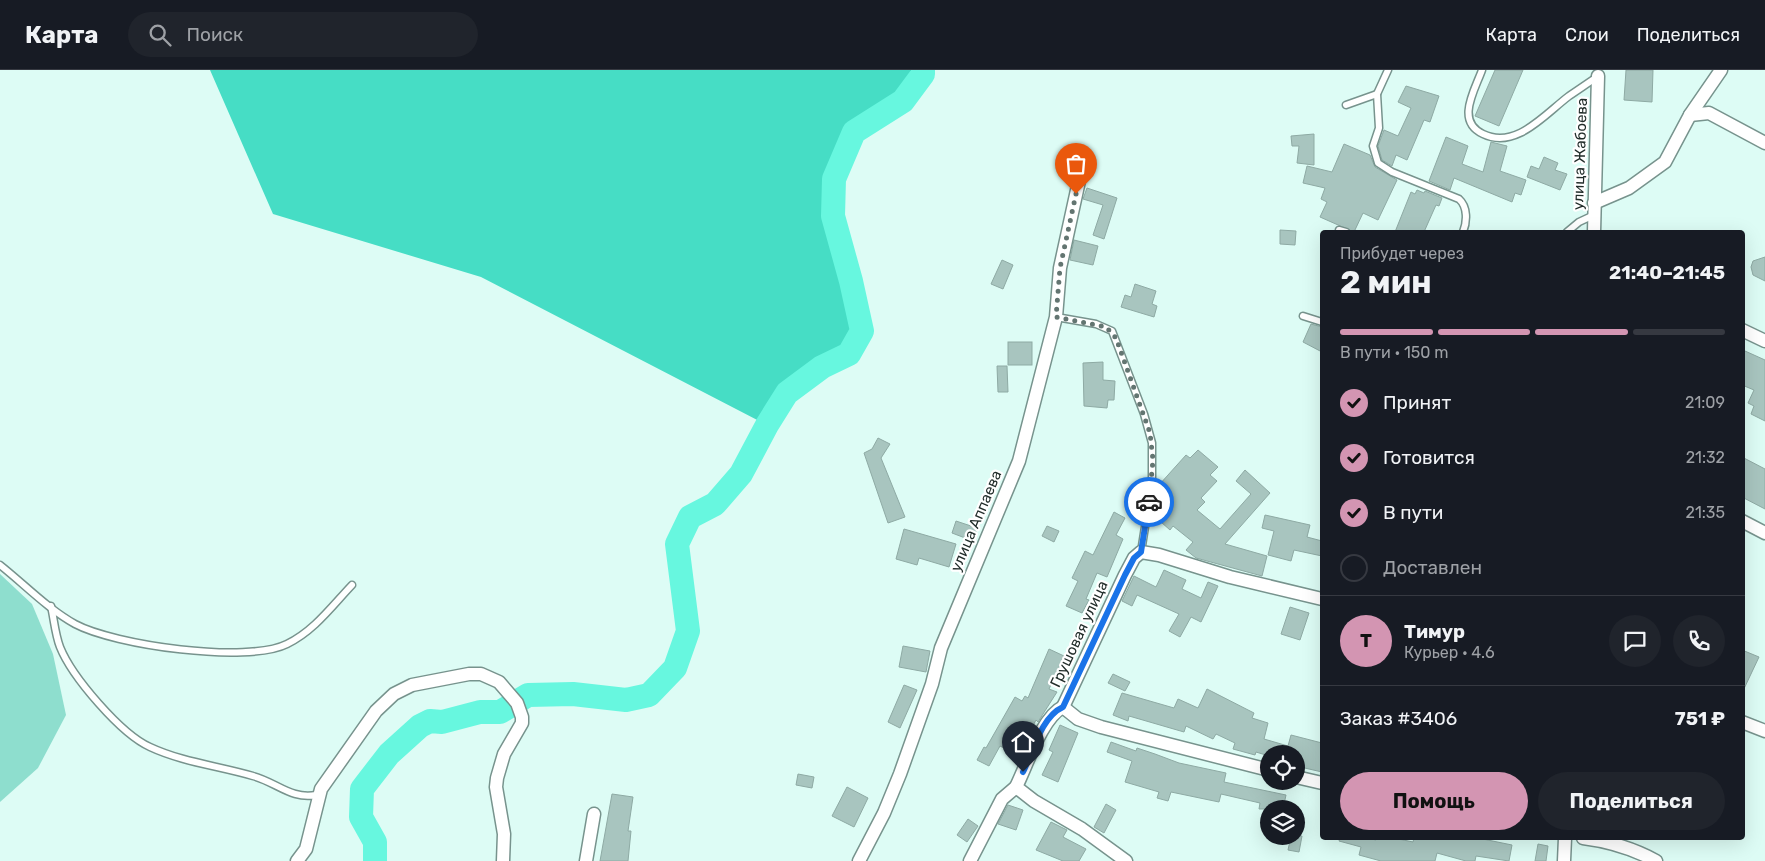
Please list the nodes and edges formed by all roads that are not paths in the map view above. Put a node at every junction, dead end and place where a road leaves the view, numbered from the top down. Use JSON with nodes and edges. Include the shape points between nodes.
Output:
{"nodes":[{"id":1,"x":1388,"y":70,"type":"edge"},
{"id":2,"x":1482,"y":70,"type":"edge"},
{"id":3,"x":1721,"y":70,"type":"edge"},
{"id":4,"x":1597,"y":72,"type":"edge"},
{"id":5,"x":1377,"y":94,"type":"junction"},
{"id":6,"x":1346,"y":105,"type":"dead end"},
{"id":7,"x":1690,"y":115,"type":"junction"},
{"id":8,"x":1765,"y":143,"type":"edge"},
{"id":9,"x":1079,"y":181,"type":"dead end"},
{"id":10,"x":1594,"y":209,"type":"junction"},
{"id":11,"x":1463,"y":230,"type":"edge"},
{"id":12,"x":1569,"y":230,"type":"edge"},
{"id":13,"x":1594,"y":230,"type":"edge"},
{"id":14,"x":1303,"y":316,"type":"dead end"},
{"id":15,"x":1056,"y":317,"type":"junction"},
{"id":16,"x":1320,"y":321,"type":"edge"},
{"id":17,"x":1745,"y":331,"type":"edge"},
{"id":18,"x":1765,"y":341,"type":"edge"},
{"id":19,"x":1745,"y":523,"type":"edge"},
{"id":20,"x":1765,"y":533,"type":"edge"},
{"id":21,"x":1141,"y":552,"type":"junction"},
{"id":22,"x":0,"y":565,"type":"edge"},
{"id":23,"x":352,"y":585,"type":"dead end"},
{"id":24,"x":1320,"y":599,"type":"edge"},
{"id":25,"x":51,"y":606,"type":"junction"},
{"id":26,"x":1063,"y":707,"type":"junction"},
{"id":27,"x":1745,"y":723,"type":"edge"},
{"id":28,"x":1765,"y":732,"type":"edge"},
{"id":29,"x":1260,"y":768,"type":"edge"},
{"id":30,"x":1305,"y":779,"type":"edge"},
{"id":31,"x":1320,"y":783,"type":"edge"},
{"id":32,"x":1016,"y":787,"type":"junction"},
{"id":33,"x":321,"y":789,"type":"junction"},
{"id":34,"x":594,"y":814,"type":"dead end"},
{"id":35,"x":1564,"y":840,"type":"edge"},
{"id":36,"x":1598,"y":840,"type":"edge"},
{"id":37,"x":296,"y":861,"type":"edge"},
{"id":38,"x":503,"y":861,"type":"edge"},
{"id":39,"x":586,"y":861,"type":"edge"},
{"id":40,"x":859,"y":861,"type":"edge"},
{"id":41,"x":970,"y":861,"type":"edge"},
{"id":42,"x":1126,"y":861,"type":"edge"},
{"id":43,"x":1564,"y":861,"type":"edge"},
{"id":44,"x":1656,"y":861,"type":"edge"}],
"edges":[{"from":1,"to":5,"type":"lane"},
{"from":2,"to":4,"type":"lane","via":[[1467,108],[1479,132],[1494,138],[1525,131]]},
{"from":3,"to":7,"type":"street"},
{"from":4,"to":10,"type":"street","name":"улица Жабоева"},
{"from":5,"to":6,"type":"lane"},
{"from":5,"to":11,"type":"lane","via":[[1379,128],[1373,146],[1378,163],[1392,172],[1459,199],[1466,216]]},
{"from":7,"to":8,"type":"street","via":[[1708,113]]},
{"from":7,"to":10,"type":"street","via":[[1659,167]]},
{"from":9,"to":15,"type":"street","name":"улица Аппаева","via":[[1064,246]]},
{"from":10,"to":12,"type":"lane"},
{"from":10,"to":13,"type":"street","name":"улица Жабоева"},
{"from":14,"to":16,"type":"lane"},
{"from":15,"to":21,"type":"lane","via":[[1096,324],[1112,331],[1144,414],[1153,460]]},
{"from":15,"to":40,"type":"street","name":"улица Аппаева","via":[[1019,461],[941,648],[932,684],[900,774]]},
{"from":17,"to":18,"type":"street"},
{"from":19,"to":20,"type":"street"},
{"from":21,"to":24,"type":"street"},
{"from":21,"to":26,"type":"street","name":"Грушовая улица","via":[[1125,575]]},
{"from":22,"to":25,"type":"lane"},
{"from":23,"to":25,"type":"lane","via":[[304,634],[286,645],[265,650],[208,652],[144,643],[90,630],[75,624]]},
{"from":25,"to":33,"type":"lane","via":[[58,640],[66,659],[129,734],[150,747],[267,780],[302,797],[316,795]]},
{"from":26,"to":29,"type":"street","name":"Грушовая улица","via":[[1078,719],[1101,727]]},
{"from":26,"to":32,"type":"street","via":[[1047,722]]},
{"from":27,"to":28,"type":"street"},
{"from":30,"to":31,"type":"street"},
{"from":32,"to":41,"type":"street","via":[[1002,799]]},
{"from":32,"to":42,"type":"street"},
{"from":33,"to":37,"type":"street","via":[[306,849]]},
{"from":33,"to":38,"type":"street","via":[[366,722],[394,694],[412,685],[460,674],[490,677],[512,696],[522,717],[522,724],[504,754],[497,778],[504,834]]},
{"from":34,"to":39,"type":"street"},
{"from":35,"to":43,"type":"street"},
{"from":36,"to":44,"type":"street"}]}
